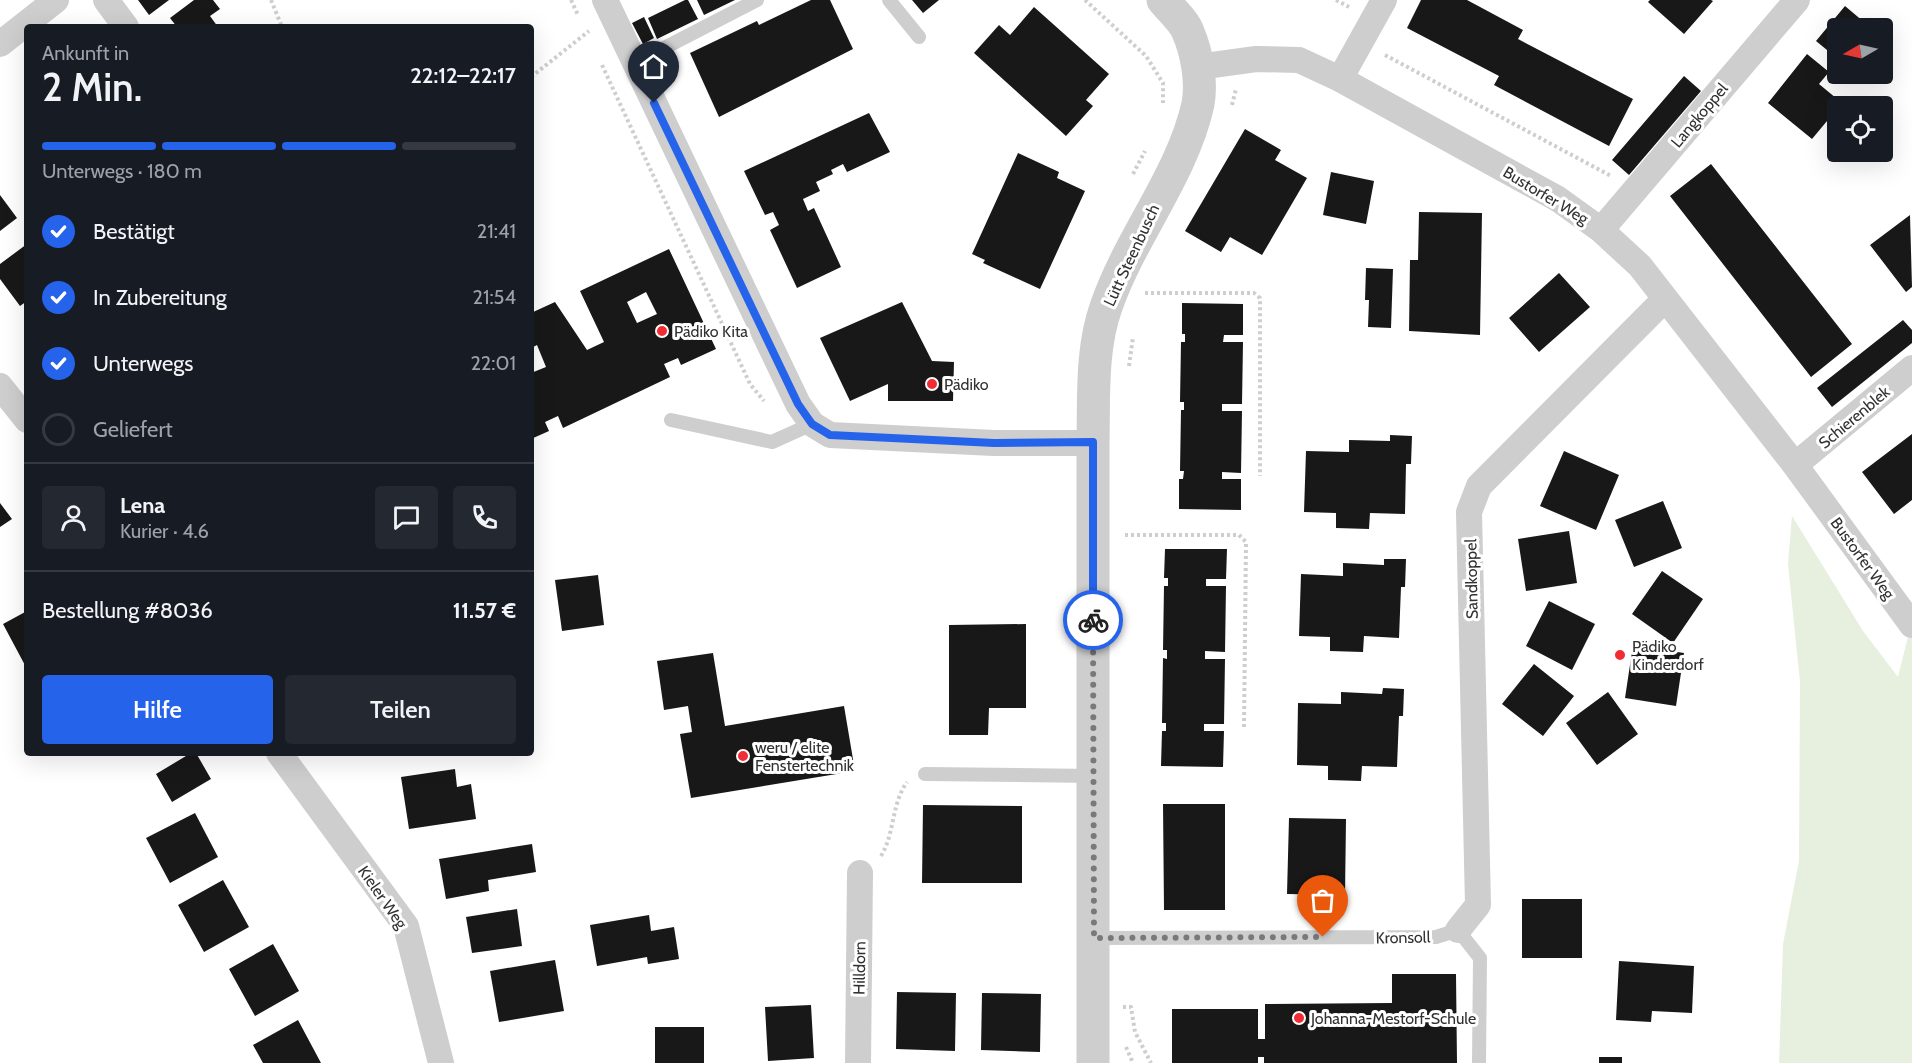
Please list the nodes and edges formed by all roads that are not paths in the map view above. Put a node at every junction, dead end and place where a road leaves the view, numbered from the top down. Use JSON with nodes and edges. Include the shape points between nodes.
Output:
{"nodes":[{"id":1,"x":56,"y":0,"type":"edge"},
{"id":2,"x":106,"y":0,"type":"edge"},
{"id":3,"x":757,"y":0,"type":"edge"},
{"id":4,"x":889,"y":0,"type":"edge"},
{"id":5,"x":1163,"y":0,"type":"edge"},
{"id":6,"x":1384,"y":0,"type":"edge"},
{"id":7,"x":1797,"y":0,"type":"edge"},
{"id":8,"x":610,"y":9,"type":"edge"},
{"id":9,"x":25,"y":24,"type":"edge"},
{"id":10,"x":124,"y":24,"type":"edge"},
{"id":11,"x":24,"y":25,"type":"edge"},
{"id":12,"x":919,"y":37,"type":"dead end"},
{"id":13,"x":0,"y":44,"type":"edge"},
{"id":14,"x":635,"y":63,"type":"junction"},
{"id":15,"x":1198,"y":67,"type":"junction"},
{"id":16,"x":1340,"y":79,"type":"junction"},
{"id":17,"x":1601,"y":230,"type":"junction"},
{"id":18,"x":1664,"y":300,"type":"junction"},
{"id":19,"x":1912,"y":368,"type":"edge"},
{"id":20,"x":0,"y":386,"type":"edge"},
{"id":21,"x":24,"y":416,"type":"edge"},
{"id":22,"x":671,"y":420,"type":"dead end"},
{"id":23,"x":812,"y":424,"type":"junction"},
{"id":24,"x":1093,"y":442,"type":"junction"},
{"id":25,"x":1795,"y":465,"type":"junction"},
{"id":26,"x":1912,"y":625,"type":"edge"},
{"id":27,"x":281,"y":756,"type":"edge"},
{"id":28,"x":925,"y":774,"type":"road end"},
{"id":29,"x":1094,"y":776,"type":"junction"},
{"id":30,"x":860,"y":873,"type":"road end"},
{"id":31,"x":1458,"y":930,"type":"junction"},
{"id":32,"x":1094,"y":938,"type":"junction"},
{"id":33,"x":441,"y":1063,"type":"edge"},
{"id":34,"x":858,"y":1063,"type":"edge"},
{"id":35,"x":1093,"y":1063,"type":"edge"},
{"id":36,"x":1479,"y":1063,"type":"edge"}],
"edges":[{"from":1,"to":9,"type":"street"},
{"from":2,"to":10,"type":"street"},
{"from":3,"to":14,"type":"lane"},
{"from":4,"to":12,"type":"lane"},
{"from":5,"to":15,"type":"street","via":[[1188,30]]},
{"from":6,"to":16,"type":"street"},
{"from":7,"to":17,"type":"street","name":"Langkoppel"},
{"from":8,"to":14,"type":"street"},
{"from":11,"to":13,"type":"street"},
{"from":14,"to":23,"type":"street","via":[[798,404]]},
{"from":15,"to":16,"type":"street","name":"Bustorfer Weg","via":[[1256,59],[1299,60]]},
{"from":15,"to":24,"type":"street","name":"Lütt Steenbusch","via":[[1198,102],[1186,142],[1105,308],[1096,354]]},
{"from":16,"to":17,"type":"street","name":"Bustorfer Weg","via":[[1558,199]]},
{"from":17,"to":18,"type":"street","name":"Bustorfer Weg","via":[[1640,266]]},
{"from":18,"to":25,"type":"street","name":"Bustorfer Weg"},
{"from":18,"to":31,"type":"street","name":"Sandkoppel","via":[[1479,486],[1469,512],[1478,905]]},
{"from":19,"to":25,"type":"street","name":"Schierenblek"},
{"from":20,"to":21,"type":"street"},
{"from":22,"to":23,"type":"lane","via":[[771,442]]},
{"from":23,"to":24,"type":"street","via":[[830,435],[994,443]]},
{"from":24,"to":29,"type":"street","name":"Lütt Steenbusch"},
{"from":25,"to":26,"type":"street","name":"Bustorfer Weg"},
{"from":27,"to":33,"type":"street","name":"Kieler Weg","via":[[406,926]]},
{"from":28,"to":29,"type":"lane"},
{"from":29,"to":32,"type":"street","name":"Lütt Steenbusch"},
{"from":30,"to":34,"type":"street","name":"Hilldorn"},
{"from":31,"to":32,"type":"lane","name":"Kronsoll","via":[[1436,937]]},
{"from":31,"to":36,"type":"lane","via":[[1480,958]]},
{"from":32,"to":35,"type":"street","name":"Lütt Steenbusch"}]}
